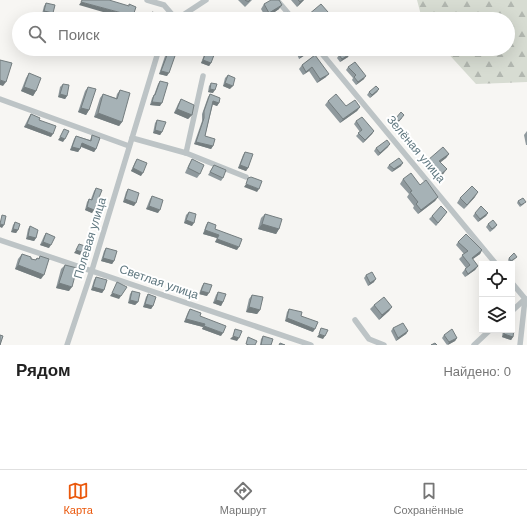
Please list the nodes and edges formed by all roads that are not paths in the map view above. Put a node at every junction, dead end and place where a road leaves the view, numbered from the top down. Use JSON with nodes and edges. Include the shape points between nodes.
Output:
{"nodes":[{"id":1,"x":147,"y":0,"type":"edge"},
{"id":2,"x":206,"y":0,"type":"edge"},
{"id":3,"x":278,"y":0,"type":"edge"},
{"id":4,"x":170,"y":12,"type":"edge"},
{"id":5,"x":187,"y":12,"type":"edge"},
{"id":6,"x":287,"y":12,"type":"edge"},
{"id":7,"x":157,"y":56,"type":"edge"},
{"id":8,"x":324,"y":56,"type":"edge"},
{"id":9,"x":203,"y":76,"type":"dead end"},
{"id":10,"x":0,"y":99,"type":"edge"},
{"id":11,"x":132,"y":138,"type":"junction"},
{"id":12,"x":129,"y":146,"type":"junction"},
{"id":13,"x":186,"y":153,"type":"junction"},
{"id":14,"x":246,"y":177,"type":"dead end"},
{"id":15,"x":0,"y":240,"type":"edge"},
{"id":16,"x":494,"y":261,"type":"edge"},
{"id":17,"x":92,"y":270,"type":"junction"},
{"id":18,"x":515,"y":287,"type":"edge"},
{"id":19,"x":526,"y":300,"type":"edge"},
{"id":20,"x":515,"y":308,"type":"edge"},
{"id":21,"x":355,"y":320,"type":"dead end"},
{"id":22,"x":487,"y":333,"type":"edge"},
{"id":23,"x":66,"y":345,"type":"edge"},
{"id":24,"x":311,"y":345,"type":"edge"},
{"id":25,"x":384,"y":345,"type":"edge"},
{"id":26,"x":474,"y":345,"type":"edge"},
{"id":27,"x":520,"y":345,"type":"edge"}],
"edges":[{"from":1,"to":4,"type":"street","via":[[164,5]]},
{"from":2,"to":5,"type":"street"},
{"from":3,"to":6,"type":"street"},
{"from":7,"to":11,"type":"street","name":"Полевая улица"},
{"from":8,"to":16,"type":"street","name":"Зелёная улица"},
{"from":9,"to":13,"type":"street"},
{"from":10,"to":12,"type":"street"},
{"from":11,"to":12,"type":"street","name":"Полевая улица"},
{"from":11,"to":13,"type":"street"},
{"from":12,"to":17,"type":"street","name":"Полевая улица"},
{"from":13,"to":14,"type":"street"},
{"from":15,"to":17,"type":"street","name":"Светлая улица"},
{"from":17,"to":23,"type":"street","name":"Полевая улица"},
{"from":17,"to":24,"type":"street","name":"Светлая улица"},
{"from":18,"to":19,"type":"street"},
{"from":19,"to":20,"type":"street"},
{"from":19,"to":27,"type":"street"},
{"from":21,"to":25,"type":"street","via":[[369,339]]},
{"from":22,"to":26,"type":"street"}]}
